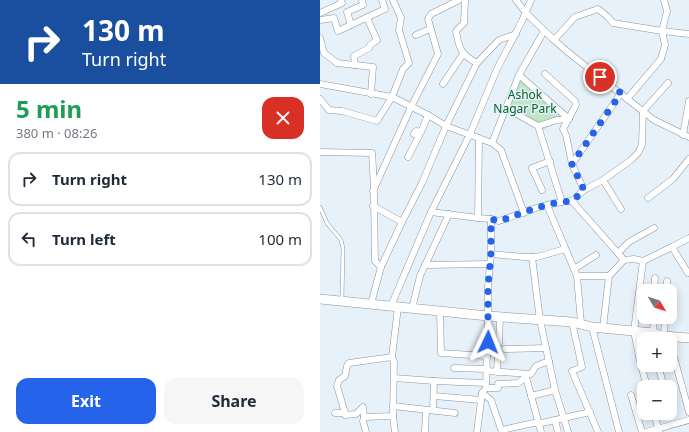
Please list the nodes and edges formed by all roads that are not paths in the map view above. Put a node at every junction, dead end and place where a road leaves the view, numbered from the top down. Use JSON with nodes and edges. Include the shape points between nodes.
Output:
{"nodes":[{"id":1,"x":341,"y":0,"type":"edge"},
{"id":2,"x":362,"y":0,"type":"edge"},
{"id":3,"x":382,"y":0,"type":"edge"},
{"id":4,"x":393,"y":0,"type":"edge"},
{"id":5,"x":459,"y":0,"type":"edge"},
{"id":6,"x":465,"y":0,"type":"edge"},
{"id":7,"x":516,"y":0,"type":"edge"},
{"id":8,"x":531,"y":0,"type":"edge"},
{"id":9,"x":664,"y":0,"type":"edge"},
{"id":10,"x":320,"y":13,"type":"edge"},
{"id":11,"x":526,"y":13,"type":"junction"},
{"id":12,"x":367,"y":18,"type":"junction"},
{"id":13,"x":320,"y":20,"type":"edge"},
{"id":14,"x":351,"y":25,"type":"junction"},
{"id":15,"x":430,"y":29,"type":"junction"},
{"id":16,"x":544,"y":31,"type":"junction"},
{"id":17,"x":662,"y":32,"type":"junction"},
{"id":18,"x":416,"y":34,"type":"dead end"},
{"id":19,"x":516,"y":34,"type":"junction"},
{"id":20,"x":689,"y":34,"type":"edge"},
{"id":21,"x":320,"y":38,"type":"edge"},
{"id":22,"x":554,"y":40,"type":"junction"},
{"id":23,"x":463,"y":54,"type":"junction"},
{"id":24,"x":477,"y":63,"type":"junction"},
{"id":25,"x":355,"y":65,"type":"junction"},
{"id":26,"x":545,"y":74,"type":"dead end"},
{"id":27,"x":519,"y":75,"type":"junction"},
{"id":28,"x":668,"y":83,"type":"dead end"},
{"id":29,"x":320,"y":84,"type":"edge"},
{"id":30,"x":443,"y":84,"type":"dead end"},
{"id":31,"x":621,"y":93,"type":"junction"},
{"id":32,"x":371,"y":94,"type":"junction"},
{"id":33,"x":392,"y":98,"type":"junction"},
{"id":34,"x":320,"y":99,"type":"edge"},
{"id":35,"x":627,"y":99,"type":"junction"},
{"id":36,"x":689,"y":102,"type":"edge"},
{"id":37,"x":411,"y":107,"type":"junction"},
{"id":38,"x":506,"y":108,"type":"junction"},
{"id":39,"x":643,"y":111,"type":"junction"},
{"id":40,"x":428,"y":115,"type":"junction"},
{"id":41,"x":569,"y":119,"type":"junction"},
{"id":42,"x":446,"y":126,"type":"junction"},
{"id":43,"x":538,"y":126,"type":"junction"},
{"id":44,"x":470,"y":134,"type":"junction"},
{"id":45,"x":686,"y":136,"type":"edge"},
{"id":46,"x":479,"y":138,"type":"junction"},
{"id":47,"x":492,"y":144,"type":"junction"},
{"id":48,"x":320,"y":152,"type":"edge"},
{"id":49,"x":408,"y":157,"type":"dead end"},
{"id":50,"x":689,"y":159,"type":"edge"},
{"id":51,"x":550,"y":160,"type":"junction"},
{"id":52,"x":572,"y":164,"type":"junction"},
{"id":53,"x":603,"y":180,"type":"junction"},
{"id":54,"x":542,"y":190,"type":"dead end"},
{"id":55,"x":584,"y":190,"type":"junction"},
{"id":56,"x":373,"y":191,"type":"junction"},
{"id":57,"x":648,"y":198,"type":"dead end"},
{"id":58,"x":572,"y":201,"type":"junction"},
{"id":59,"x":562,"y":202,"type":"junction"},
{"id":60,"x":547,"y":205,"type":"junction"},
{"id":61,"x":373,"y":206,"type":"junction"},
{"id":62,"x":320,"y":207,"type":"edge"},
{"id":63,"x":621,"y":209,"type":"dead end"},
{"id":64,"x":431,"y":212,"type":"junction"},
{"id":65,"x":524,"y":213,"type":"junction"},
{"id":66,"x":449,"y":214,"type":"junction"},
{"id":67,"x":478,"y":218,"type":"junction"},
{"id":68,"x":320,"y":219,"type":"edge"},
{"id":69,"x":325,"y":219,"type":"junction"},
{"id":70,"x":491,"y":219,"type":"junction"},
{"id":71,"x":402,"y":222,"type":"junction"},
{"id":72,"x":654,"y":228,"type":"dead end"},
{"id":73,"x":688,"y":240,"type":"edge"},
{"id":74,"x":672,"y":247,"type":"junction"},
{"id":75,"x":565,"y":249,"type":"junction"},
{"id":76,"x":618,"y":253,"type":"junction"},
{"id":77,"x":491,"y":254,"type":"junction"},
{"id":78,"x":596,"y":255,"type":"dead end"},
{"id":79,"x":532,"y":257,"type":"junction"},
{"id":80,"x":624,"y":260,"type":"junction"},
{"id":81,"x":644,"y":261,"type":"junction"},
{"id":82,"x":490,"y":264,"type":"junction"},
{"id":83,"x":424,"y":266,"type":"junction"},
{"id":84,"x":381,"y":267,"type":"junction"},
{"id":85,"x":574,"y":269,"type":"junction"},
{"id":86,"x":688,"y":273,"type":"edge"},
{"id":87,"x":578,"y":276,"type":"junction"},
{"id":88,"x":608,"y":276,"type":"junction"},
{"id":89,"x":655,"y":278,"type":"dead end"},
{"id":90,"x":655,"y":284,"type":"edge"},
{"id":91,"x":320,"y":299,"type":"edge"},
{"id":92,"x":342,"y":301,"type":"junction"},
{"id":93,"x":371,"y":304,"type":"junction"},
{"id":94,"x":395,"y":307,"type":"junction"},
{"id":95,"x":412,"y":309,"type":"junction"},
{"id":96,"x":440,"y":312,"type":"junction"},
{"id":97,"x":488,"y":316,"type":"junction"},
{"id":98,"x":500,"y":317,"type":"junction"},
{"id":99,"x":540,"y":320,"type":"junction"},
{"id":100,"x":576,"y":322,"type":"junction"},
{"id":101,"x":654,"y":324,"type":"edge"},
{"id":102,"x":592,"y":327,"type":"junction"},
{"id":103,"x":603,"y":328,"type":"junction"},
{"id":104,"x":634,"y":331,"type":"junction"},
{"id":105,"x":653,"y":332,"type":"joint"},
{"id":106,"x":677,"y":338,"type":"edge"},
{"id":107,"x":689,"y":338,"type":"edge"},
{"id":108,"x":499,"y":343,"type":"dead end"},
{"id":109,"x":546,"y":348,"type":"junction"},
{"id":110,"x":506,"y":349,"type":"dead end"},
{"id":111,"x":498,"y":352,"type":"dead end"},
{"id":112,"x":392,"y":356,"type":"junction"},
{"id":113,"x":487,"y":356,"type":"junction"},
{"id":114,"x":549,"y":361,"type":"junction"},
{"id":115,"x":454,"y":368,"type":"dead end"},
{"id":116,"x":487,"y":370,"type":"junction"},
{"id":117,"x":498,"y":372,"type":"junction"},
{"id":118,"x":677,"y":372,"type":"edge"},
{"id":119,"x":394,"y":378,"type":"junction"},
{"id":120,"x":645,"y":380,"type":"edge"},
{"id":121,"x":434,"y":381,"type":"junction"},
{"id":122,"x":689,"y":383,"type":"edge"},
{"id":123,"x":682,"y":386,"type":"junction"},
{"id":124,"x":555,"y":390,"type":"junction"},
{"id":125,"x":484,"y":391,"type":"junction"},
{"id":126,"x":631,"y":395,"type":"dead end"},
{"id":127,"x":434,"y":396,"type":"junction"},
{"id":128,"x":531,"y":396,"type":"junction"},
{"id":129,"x":393,"y":406,"type":"junction"},
{"id":130,"x":430,"y":410,"type":"junction"},
{"id":131,"x":590,"y":412,"type":"junction"},
{"id":132,"x":689,"y":412,"type":"edge"},
{"id":133,"x":334,"y":413,"type":"dead end"},
{"id":134,"x":344,"y":413,"type":"junction"},
{"id":135,"x":455,"y":413,"type":"dead end"},
{"id":136,"x":393,"y":416,"type":"junction"},
{"id":137,"x":364,"y":417,"type":"junction"},
{"id":138,"x":564,"y":419,"type":"junction"},
{"id":139,"x":555,"y":420,"type":"junction"},
{"id":140,"x":656,"y":420,"type":"edge"},
{"id":141,"x":689,"y":420,"type":"edge"},
{"id":142,"x":538,"y":423,"type":"junction"},
{"id":143,"x":659,"y":430,"type":"edge"},
{"id":144,"x":502,"y":431,"type":"edge"},
{"id":145,"x":366,"y":432,"type":"edge"},
{"id":146,"x":395,"y":432,"type":"edge"},
{"id":147,"x":425,"y":432,"type":"edge"},
{"id":148,"x":478,"y":432,"type":"edge"},
{"id":149,"x":541,"y":432,"type":"edge"},
{"id":150,"x":558,"y":432,"type":"edge"},
{"id":151,"x":568,"y":432,"type":"edge"},
{"id":152,"x":598,"y":432,"type":"edge"},
{"id":153,"x":619,"y":432,"type":"edge"},
{"id":154,"x":642,"y":432,"type":"edge"},
{"id":155,"x":646,"y":432,"type":"edge"}],
"edges":[{"from":1,"to":10,"type":"street","via":[[342,3]]},
{"from":2,"to":14,"type":"street","via":[[363,5],[347,12]]},
{"from":3,"to":12,"type":"street","via":[[385,9]]},
{"from":4,"to":33,"type":"street","via":[[401,18],[399,30],[409,62],[403,69]]},
{"from":5,"to":15,"type":"street","via":[[432,14],[428,19]]},
{"from":6,"to":23,"type":"street","via":[[464,23],[456,31]]},
{"from":7,"to":11,"type":"street"},
{"from":8,"to":11,"type":"street"},
{"from":9,"to":17,"type":"street","via":[[667,11]]},
{"from":11,"to":16,"type":"street"},
{"from":11,"to":19,"type":"street"},
{"from":12,"to":14,"type":"street"},
{"from":12,"to":25,"type":"street","via":[[377,40],[354,56]]},
{"from":13,"to":14,"type":"street","via":[[334,18],[338,31]]},
{"from":15,"to":18,"type":"street"},
{"from":15,"to":37,"type":"street","via":[[438,54]]},
{"from":16,"to":22,"type":"street"},
{"from":16,"to":27,"type":"street"},
{"from":17,"to":20,"type":"street"},
{"from":17,"to":22,"type":"street","via":[[613,23],[598,9],[575,17]]},
{"from":17,"to":35,"type":"street","via":[[666,45],[661,59]]},
{"from":19,"to":24,"type":"street","via":[[499,40]]},
{"from":19,"to":44,"type":"street","via":[[497,69]]},
{"from":21,"to":25,"type":"street","via":[[324,53],[330,58],[337,63]]},
{"from":22,"to":31,"type":"street"},
{"from":23,"to":24,"type":"street"},
{"from":23,"to":30,"type":"street"},
{"from":24,"to":42,"type":"street"},
{"from":25,"to":32,"type":"street","via":[[373,67]]},
{"from":26,"to":41,"type":"street","via":[[575,101],[576,105]]},
{"from":27,"to":38,"type":"street"},
{"from":27,"to":41,"type":"street"},
{"from":28,"to":39,"type":"street"},
{"from":29,"to":32,"type":"street"},
{"from":31,"to":35,"type":"street"},
{"from":31,"to":52,"type":"street"},
{"from":32,"to":33,"type":"street"},
{"from":33,"to":34,"type":"street","via":[[377,121],[342,110],[329,110]]},
{"from":33,"to":37,"type":"street"},
{"from":35,"to":39,"type":"street"},
{"from":36,"to":45,"type":"street"},
{"from":37,"to":40,"type":"street"},
{"from":37,"to":56,"type":"street"},
{"from":38,"to":43,"type":"street"},
{"from":38,"to":47,"type":"street"},
{"from":39,"to":45,"type":"street","via":[[654,120]]},
{"from":39,"to":53,"type":"street","via":[[642,146],[638,153]]},
{"from":40,"to":42,"type":"street"},
{"from":40,"to":49,"type":"street","via":[[421,132],[416,131],[414,134],[419,136]]},
{"from":41,"to":43,"type":"street"},
{"from":41,"to":52,"type":"street","via":[[563,129]]},
{"from":42,"to":44,"type":"street"},
{"from":42,"to":71,"type":"street"},
{"from":43,"to":51,"type":"street"},
{"from":44,"to":46,"type":"street"},
{"from":44,"to":64,"type":"street"},
{"from":46,"to":47,"type":"street"},
{"from":46,"to":67,"type":"street"},
{"from":47,"to":65,"type":"street","via":[[501,150]]},
{"from":48,"to":56,"type":"street","via":[[372,153]]},
{"from":50,"to":57,"type":"street","via":[[673,179]]},
{"from":51,"to":54,"type":"street","via":[[532,168]]},
{"from":51,"to":59,"type":"street"},
{"from":52,"to":55,"type":"street"},
{"from":53,"to":55,"type":"street"},
{"from":53,"to":63,"type":"street"},
{"from":55,"to":58,"type":"street"},
{"from":56,"to":61,"type":"street"},
{"from":58,"to":59,"type":"street"},
{"from":58,"to":76,"type":"street"},
{"from":59,"to":60,"type":"street"},
{"from":60,"to":65,"type":"street"},
{"from":60,"to":75,"type":"street"},
{"from":61,"to":71,"type":"street"},
{"from":61,"to":84,"type":"street","via":[[375,261]]},
{"from":62,"to":69,"type":"lane"},
{"from":64,"to":66,"type":"street"},
{"from":64,"to":94,"type":"street"},
{"from":65,"to":70,"type":"street","via":[[499,221]]},
{"from":66,"to":67,"type":"street"},
{"from":66,"to":83,"type":"street"},
{"from":67,"to":70,"type":"street"},
{"from":68,"to":69,"type":"lane"},
{"from":69,"to":92,"type":"lane","via":[[343,248]]},
{"from":70,"to":77,"type":"street"},
{"from":71,"to":84,"type":"street"},
{"from":72,"to":76,"type":"street","via":[[629,242]]},
{"from":73,"to":74,"type":"street"},
{"from":74,"to":81,"type":"street"},
{"from":74,"to":86,"type":"street"},
{"from":75,"to":79,"type":"street"},
{"from":75,"to":85,"type":"street"},
{"from":76,"to":80,"type":"street"},
{"from":77,"to":79,"type":"street"},
{"from":77,"to":82,"type":"street"},
{"from":78,"to":85,"type":"street"},
{"from":79,"to":99,"type":"street"},
{"from":80,"to":81,"type":"street"},
{"from":80,"to":88,"type":"street"},
{"from":81,"to":104,"type":"street"},
{"from":82,"to":83,"type":"street"},
{"from":82,"to":97,"type":"street"},
{"from":83,"to":95,"type":"street"},
{"from":84,"to":93,"type":"street"},
{"from":85,"to":87,"type":"street"},
{"from":87,"to":88,"type":"street"},
{"from":87,"to":100,"type":"street"},
{"from":88,"to":103,"type":"street"},
{"from":89,"to":90,"type":"street"},
{"from":91,"to":92,"type":"street"},
{"from":92,"to":93,"type":"street"},
{"from":93,"to":94,"type":"street"},
{"from":94,"to":95,"type":"street"},
{"from":94,"to":112,"type":"street"},
{"from":95,"to":96,"type":"street"},
{"from":96,"to":97,"type":"street"},
{"from":96,"to":113,"type":"street","via":[[441,353]]},
{"from":97,"to":98,"type":"street"},
{"from":97,"to":113,"type":"street"},
{"from":98,"to":99,"type":"street"},
{"from":98,"to":108,"type":"street"},
{"from":99,"to":100,"type":"street"},
{"from":99,"to":109,"type":"street"},
{"from":100,"to":102,"type":"street"},
{"from":100,"to":131,"type":"street","via":[[582,367],[572,371]]},
{"from":101,"to":105,"type":"street"},
{"from":102,"to":103,"type":"street"},
{"from":102,"to":153,"type":"street"},
{"from":103,"to":104,"type":"street"},
{"from":104,"to":105,"type":"street"},
{"from":104,"to":120,"type":"street"},
{"from":106,"to":107,"type":"street"},
{"from":109,"to":110,"type":"street"},
{"from":109,"to":114,"type":"street"},
{"from":111,"to":117,"type":"street"},
{"from":112,"to":119,"type":"street"},
{"from":112,"to":134,"type":"street","via":[[349,363],[346,376],[339,380],[337,386]]},
{"from":113,"to":116,"type":"street"},
{"from":114,"to":117,"type":"street","via":[[536,366],[531,374]]},
{"from":114,"to":124,"type":"street"},
{"from":115,"to":116,"type":"street"},
{"from":116,"to":117,"type":"street"},
{"from":116,"to":125,"type":"street"},
{"from":118,"to":123,"type":"street"},
{"from":119,"to":121,"type":"street"},
{"from":119,"to":129,"type":"street"},
{"from":121,"to":125,"type":"street"},
{"from":121,"to":127,"type":"street"},
{"from":122,"to":123,"type":"street"},
{"from":123,"to":132,"type":"street"},
{"from":124,"to":128,"type":"street"},
{"from":124,"to":138,"type":"street"},
{"from":125,"to":127,"type":"street"},
{"from":125,"to":128,"type":"street","via":[[498,388],[498,384],[518,383],[526,377]]},
{"from":125,"to":144,"type":"street","via":[[491,400]]},
{"from":125,"to":148,"type":"street"},
{"from":126,"to":154,"type":"street"},
{"from":127,"to":130,"type":"street"},
{"from":128,"to":142,"type":"street"},
{"from":129,"to":130,"type":"street"},
{"from":129,"to":136,"type":"street"},
{"from":130,"to":135,"type":"street"},
{"from":130,"to":147,"type":"street"},
{"from":131,"to":138,"type":"street"},
{"from":131,"to":152,"type":"street"},
{"from":133,"to":134,"type":"street"},
{"from":134,"to":137,"type":"street","via":[[356,414],[363,407]]},
{"from":136,"to":137,"type":"street"},
{"from":136,"to":146,"type":"street"},
{"from":137,"to":145,"type":"street"},
{"from":138,"to":139,"type":"street"},
{"from":138,"to":151,"type":"street"},
{"from":139,"to":142,"type":"street"},
{"from":139,"to":150,"type":"street"},
{"from":140,"to":143,"type":"street"},
{"from":141,"to":143,"type":"street"},
{"from":142,"to":144,"type":"street"},
{"from":142,"to":149,"type":"street"},
{"from":143,"to":155,"type":"street"}]}
